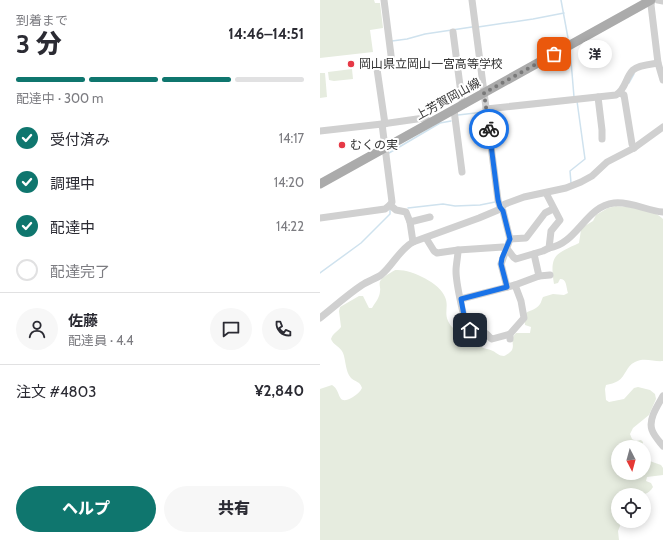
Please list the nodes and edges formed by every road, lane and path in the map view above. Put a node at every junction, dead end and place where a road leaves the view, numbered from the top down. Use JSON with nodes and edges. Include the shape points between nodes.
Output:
{"nodes":[{"id":1,"x":384,"y":0,"type":"edge"},
{"id":2,"x":472,"y":0,"type":"edge"},
{"id":3,"x":652,"y":0,"type":"edge"},
{"id":4,"x":658,"y":0,"type":"edge"},
{"id":5,"x":663,"y":1,"type":"edge"},
{"id":6,"x":453,"y":32,"type":"dead end"},
{"id":7,"x":658,"y":62,"type":"junction"},
{"id":8,"x":663,"y":80,"type":"edge"},
{"id":9,"x":484,"y":93,"type":"junction"},
{"id":10,"x":622,"y":94,"type":"junction"},
{"id":11,"x":598,"y":99,"type":"junction"},
{"id":12,"x":464,"y":104,"type":"junction"},
{"id":13,"x":454,"y":110,"type":"junction"},
{"id":14,"x":486,"y":111,"type":"junction"},
{"id":15,"x":429,"y":123,"type":"junction"},
{"id":16,"x":383,"y":125,"type":"junction"},
{"id":17,"x":663,"y":127,"type":"edge"},
{"id":18,"x":320,"y":131,"type":"edge"},
{"id":19,"x":602,"y":139,"type":"dead end"},
{"id":20,"x":385,"y":148,"type":"junction"},
{"id":21,"x":634,"y":148,"type":"junction"},
{"id":22,"x":462,"y":172,"type":"dead end"},
{"id":23,"x":320,"y":184,"type":"edge"},
{"id":24,"x":546,"y":193,"type":"junction"},
{"id":25,"x":390,"y":206,"type":"junction"},
{"id":26,"x":500,"y":207,"type":"junction"},
{"id":27,"x":553,"y":208,"type":"junction"},
{"id":28,"x":663,"y":212,"type":"edge"},
{"id":29,"x":430,"y":217,"type":"dead end"},
{"id":30,"x":320,"y":218,"type":"edge"},
{"id":31,"x":410,"y":222,"type":"junction"},
{"id":32,"x":426,"y":238,"type":"junction"},
{"id":33,"x":510,"y":239,"type":"junction"},
{"id":34,"x":413,"y":242,"type":"junction"},
{"id":35,"x":506,"y":248,"type":"junction"},
{"id":36,"x":549,"y":248,"type":"junction"},
{"id":37,"x":458,"y":250,"type":"junction"},
{"id":38,"x":534,"y":254,"type":"junction"},
{"id":39,"x":550,"y":275,"type":"dead end"},
{"id":40,"x":539,"y":276,"type":"junction"},
{"id":41,"x":515,"y":285,"type":"junction"},
{"id":42,"x":507,"y":287,"type":"junction"},
{"id":43,"x":461,"y":299,"type":"junction"},
{"id":44,"x":320,"y":318,"type":"edge"},
{"id":45,"x":663,"y":396,"type":"edge"},
{"id":46,"x":663,"y":446,"type":"edge"}],
"edges":[{"from":1,"to":16,"type":"street","via":[[392,63],[377,69]]},
{"from":2,"to":9,"type":"street"},
{"from":3,"to":7,"type":"street"},
{"from":3,"to":9,"type":"main road","name":"上芳賀岡山線"},
{"from":4,"to":5,"type":"street"},
{"from":6,"to":12,"type":"street"},
{"from":7,"to":8,"type":"street"},
{"from":7,"to":10,"type":"street","via":[[632,71]]},
{"from":9,"to":12,"type":"main road","name":"上芳賀岡山線"},
{"from":9,"to":14,"type":"street"},
{"from":10,"to":11,"type":"street"},
{"from":10,"to":21,"type":"street"},
{"from":11,"to":14,"type":"street"},
{"from":11,"to":19,"type":"street"},
{"from":12,"to":13,"type":"main road","name":"上芳賀岡山線"},
{"from":13,"to":15,"type":"main road","name":"上芳賀岡山線"},
{"from":13,"to":22,"type":"street"},
{"from":14,"to":26,"type":"street"},
{"from":15,"to":16,"type":"street","via":[[424,118]]},
{"from":15,"to":20,"type":"main road","name":"上芳賀岡山線"},
{"from":16,"to":18,"type":"street"},
{"from":16,"to":20,"type":"street"},
{"from":17,"to":21,"type":"street"},
{"from":20,"to":23,"type":"main road","name":"上芳賀岡山線"},
{"from":20,"to":25,"type":"street","via":[[392,202]]},
{"from":21,"to":24,"type":"street","via":[[607,162],[581,182]]},
{"from":24,"to":26,"type":"street","via":[[524,197]]},
{"from":24,"to":27,"type":"street"},
{"from":25,"to":30,"type":"street","via":[[385,209]]},
{"from":25,"to":31,"type":"street","via":[[406,212]]},
{"from":26,"to":32,"type":"street","via":[[479,218]]},
{"from":26,"to":33,"type":"street"},
{"from":27,"to":33,"type":"street","via":[[545,213],[526,238]]},
{"from":27,"to":36,"type":"street","via":[[560,220],[551,232]]},
{"from":28,"to":36,"type":"street","via":[[634,204],[614,203],[601,207],[561,244]]},
{"from":29,"to":31,"type":"street"},
{"from":31,"to":34,"type":"street"},
{"from":32,"to":34,"type":"street"},
{"from":32,"to":37,"type":"street","via":[[437,253]]},
{"from":33,"to":35,"type":"street"},
{"from":34,"to":44,"type":"street","via":[[407,245],[390,267],[379,276],[352,292]]},
{"from":35,"to":37,"type":"street"},
{"from":35,"to":38,"type":"street","via":[[516,259]]},
{"from":35,"to":42,"type":"street","via":[[501,264]]},
{"from":36,"to":38,"type":"street"},
{"from":37,"to":43,"type":"street","via":[[456,270]]},
{"from":38,"to":40,"type":"street"},
{"from":39,"to":40,"type":"street"},
{"from":40,"to":41,"type":"street"},
{"from":41,"to":42,"type":"street"},
{"from":41,"to":43,"type":"street","via":[[524,318],[510,337],[489,338],[486,333],[472,332],[465,321]]},
{"from":42,"to":43,"type":"street"},
{"from":45,"to":46,"type":"street","via":[[651,422],[651,429]]}]}
